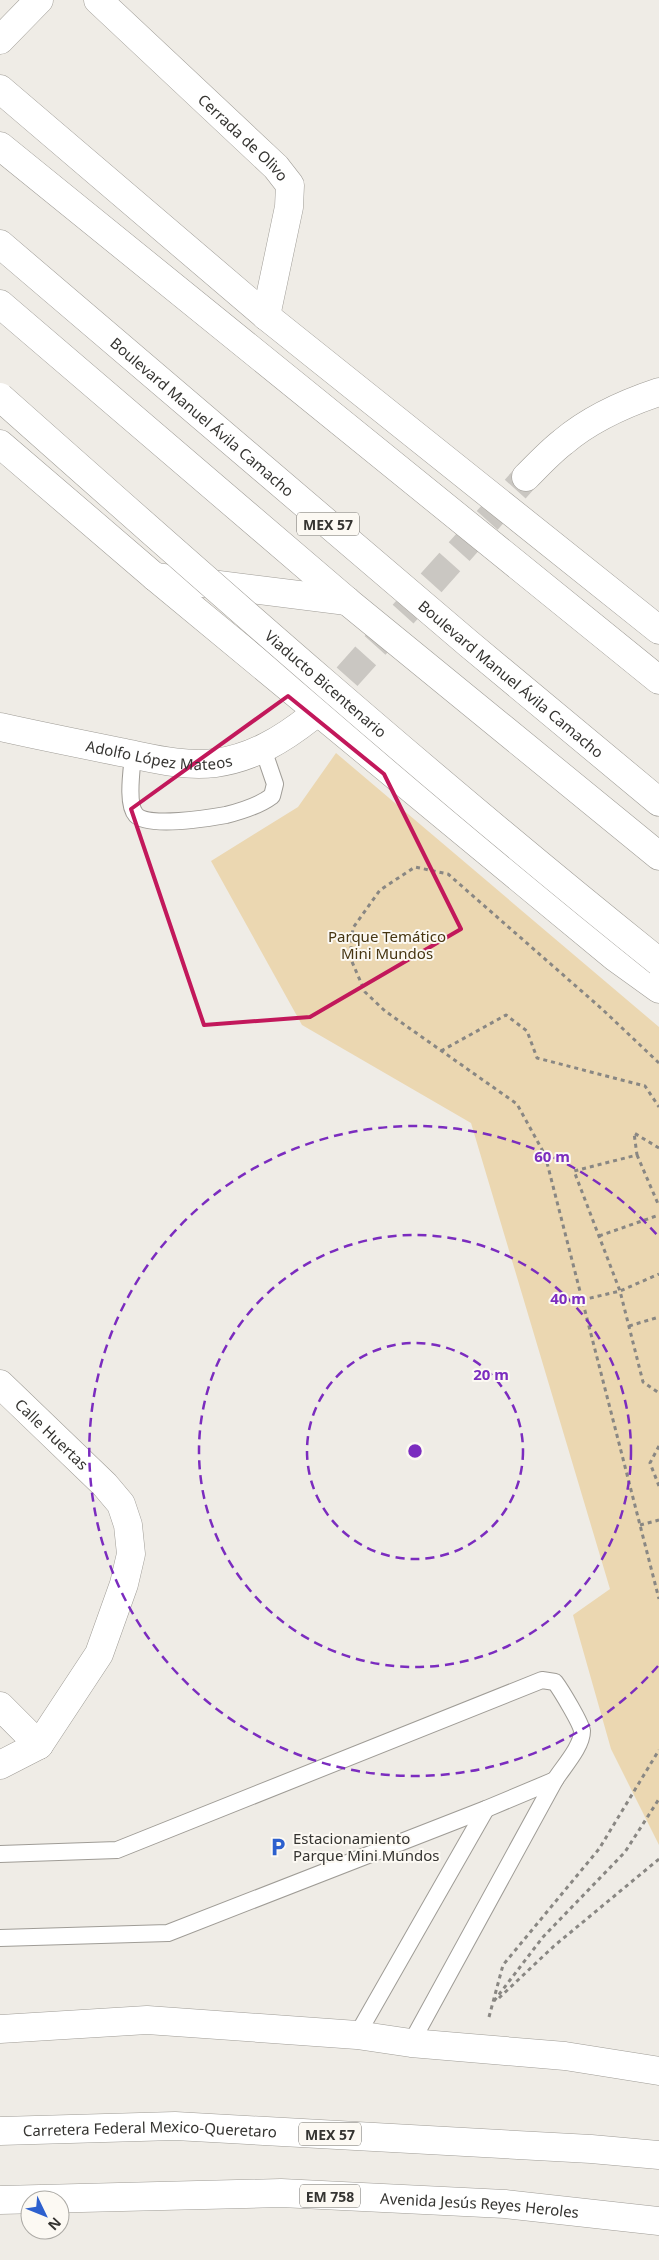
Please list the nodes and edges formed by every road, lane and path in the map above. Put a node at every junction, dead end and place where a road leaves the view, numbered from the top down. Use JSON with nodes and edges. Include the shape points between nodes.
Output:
{"nodes":[{"id":1,"x":39,"y":0,"type":"edge"},
{"id":2,"x":98,"y":0,"type":"edge"},
{"id":3,"x":0,"y":40,"type":"edge"},
{"id":4,"x":0,"y":89,"type":"edge"},
{"id":5,"x":0,"y":146,"type":"edge"},
{"id":6,"x":0,"y":244,"type":"edge"},
{"id":7,"x":0,"y":304,"type":"edge"},
{"id":8,"x":266,"y":316,"type":"junction"},
{"id":9,"x":659,"y":392,"type":"edge"},
{"id":10,"x":0,"y":397,"type":"edge"},
{"id":11,"x":0,"y":444,"type":"edge"},
{"id":12,"x":526,"y":476,"type":"tunnel mouth"},
{"id":13,"x":155,"y":577,"type":"junction"},
{"id":14,"x":347,"y":601,"type":"junction"},
{"id":15,"x":659,"y":630,"type":"edge"},
{"id":16,"x":659,"y":680,"type":"edge"},
{"id":17,"x":311,"y":717,"type":"tunnel mouth"},
{"id":18,"x":0,"y":728,"type":"edge"},
{"id":19,"x":264,"y":749,"type":"junction"},
{"id":20,"x":132,"y":755,"type":"junction"},
{"id":21,"x":659,"y":802,"type":"edge"},
{"id":22,"x":659,"y":856,"type":"edge"},
{"id":23,"x":659,"y":962,"type":"edge"},
{"id":24,"x":659,"y":989,"type":"edge"},
{"id":25,"x":442,"y":1051,"type":"junction"},
{"id":26,"x":659,"y":1063,"type":"edge"},
{"id":27,"x":659,"y":1107,"type":"edge"},
{"id":28,"x":659,"y":1148,"type":"edge"},
{"id":29,"x":637,"y":1155,"type":"junction"},
{"id":30,"x":659,"y":1206,"type":"edge"},
{"id":31,"x":659,"y":1215,"type":"edge"},
{"id":32,"x":599,"y":1236,"type":"junction"},
{"id":33,"x":659,"y":1274,"type":"edge"},
{"id":34,"x":620,"y":1292,"type":"junction"},
{"id":35,"x":582,"y":1300,"type":"junction"},
{"id":36,"x":659,"y":1317,"type":"edge"},
{"id":37,"x":629,"y":1326,"type":"junction"},
{"id":38,"x":0,"y":1384,"type":"edge"},
{"id":39,"x":659,"y":1393,"type":"edge"},
{"id":40,"x":659,"y":1446,"type":"edge"},
{"id":41,"x":659,"y":1486,"type":"edge"},
{"id":42,"x":659,"y":1520,"type":"edge"},
{"id":43,"x":640,"y":1525,"type":"junction"},
{"id":44,"x":659,"y":1599,"type":"edge"},
{"id":45,"x":0,"y":1706,"type":"edge"},
{"id":46,"x":39,"y":1745,"type":"junction"},
{"id":47,"x":659,"y":1750,"type":"edge"},
{"id":48,"x":0,"y":1765,"type":"edge"},
{"id":49,"x":555,"y":1780,"type":"junction"},
{"id":50,"x":659,"y":1799,"type":"edge"},
{"id":51,"x":486,"y":1810,"type":"junction"},
{"id":52,"x":0,"y":1854,"type":"edge"},
{"id":53,"x":659,"y":1859,"type":"edge"},
{"id":54,"x":0,"y":1938,"type":"edge"},
{"id":55,"x":492,"y":2004,"type":"junction"},
{"id":56,"x":0,"y":2029,"type":"edge"},
{"id":57,"x":357,"y":2035,"type":"junction"},
{"id":58,"x":411,"y":2043,"type":"junction"},
{"id":59,"x":479,"y":2049,"type":"junction"},
{"id":60,"x":659,"y":2071,"type":"edge"},
{"id":61,"x":0,"y":2131,"type":"edge"},
{"id":62,"x":659,"y":2155,"type":"edge"},
{"id":63,"x":0,"y":2200,"type":"edge"},
{"id":64,"x":659,"y":2221,"type":"edge"}],
"edges":[{"from":1,"to":3,"type":"main road"},
{"from":2,"to":8,"type":"main road","name":"Cerrada de Olivo","via":[[276,167],[290,185],[289,207]]},
{"from":4,"to":8,"type":"main road"},
{"from":5,"to":16,"type":"main road"},
{"from":6,"to":21,"type":"main road","name":"Boulevard Manuel Ávila Camacho","number":"MEX 57"},
{"from":7,"to":14,"type":"main road","number":"MEX 57"},
{"from":8,"to":15,"type":"main road"},
{"from":9,"to":12,"type":"main road","via":[[639,398],[588,425],[563,441]]},
{"from":10,"to":23,"type":"main road","name":"Viaducto Bicentenario","bridge":true,"via":[[267,634]]},
{"from":11,"to":13,"type":"main road"},
{"from":13,"to":14,"type":"main road"},
{"from":13,"to":24,"type":"main road","via":[[616,958]]},
{"from":14,"to":22,"type":"main road","number":"MEX 57"},
{"from":17,"to":19,"type":"main road","name":"Adolfo López Mateos"},
{"from":18,"to":20,"type":"main road","name":"Adolfo López Mateos"},
{"from":19,"to":20,"type":"main road","name":"Adolfo López Mateos","via":[[214,763],[169,762]]},
{"from":19,"to":20,"type":"lane","via":[[275,784],[272,796],[264,802],[228,814],[183,821],[146,820],[136,816],[131,805]]},
{"from":25,"to":26,"type":"path","via":[[385,1011],[365,992],[350,957],[353,928],[374,898],[380,890],[415,867],[448,874]]},
{"from":25,"to":27,"type":"path","via":[[506,1015],[527,1030],[536,1058],[645,1086]]},
{"from":25,"to":35,"type":"path","via":[[518,1104],[545,1155]]},
{"from":28,"to":29,"type":"path","via":[[634,1133]]},
{"from":29,"to":30,"type":"path"},
{"from":29,"to":32,"type":"path","via":[[574,1171]]},
{"from":31,"to":32,"type":"path"},
{"from":32,"to":34,"type":"path"},
{"from":33,"to":34,"type":"path"},
{"from":34,"to":35,"type":"path"},
{"from":34,"to":37,"type":"path"},
{"from":35,"to":43,"type":"path"},
{"from":36,"to":37,"type":"path"},
{"from":37,"to":39,"type":"path","via":[[643,1382]]},
{"from":38,"to":46,"type":"main road","name":"Calle Huertas","via":[[105,1485],[120,1504],[128,1525],[131,1554],[99,1654]]},
{"from":40,"to":41,"type":"path","via":[[650,1463]]},
{"from":42,"to":43,"type":"path"},
{"from":43,"to":44,"type":"path"},
{"from":45,"to":46,"type":"main road"},
{"from":46,"to":48,"type":"main road"},
{"from":47,"to":55,"type":"path","via":[[598,1848],[503,1965]]},
{"from":49,"to":51,"type":"lane"},
{"from":49,"to":52,"type":"lane","via":[[579,1743],[582,1730],[559,1687],[555,1682],[542,1680],[117,1850]]},
{"from":49,"to":58,"type":"lane"},
{"from":50,"to":55,"type":"path","via":[[625,1852],[543,1937]]},
{"from":51,"to":54,"type":"lane","via":[[168,1933]]},
{"from":51,"to":57,"type":"lane"},
{"from":53,"to":55,"type":"path","via":[[554,1946]]},
{"from":55,"to":59,"type":"path"},
{"from":56,"to":57,"type":"main road","via":[[148,2020]]},
{"from":57,"to":58,"type":"main road"},
{"from":58,"to":59,"type":"main road"},
{"from":59,"to":60,"type":"main road","via":[[565,2056]]},
{"from":61,"to":62,"type":"main road","name":"Carretera Federal Mexico-Queretaro","number":"MEX 57","via":[[175,2126]]},
{"from":63,"to":64,"type":"main road","name":"Avenida Jesús Reyes Heroles","number":"EM 758","via":[[281,2193],[505,2204]]}]}
